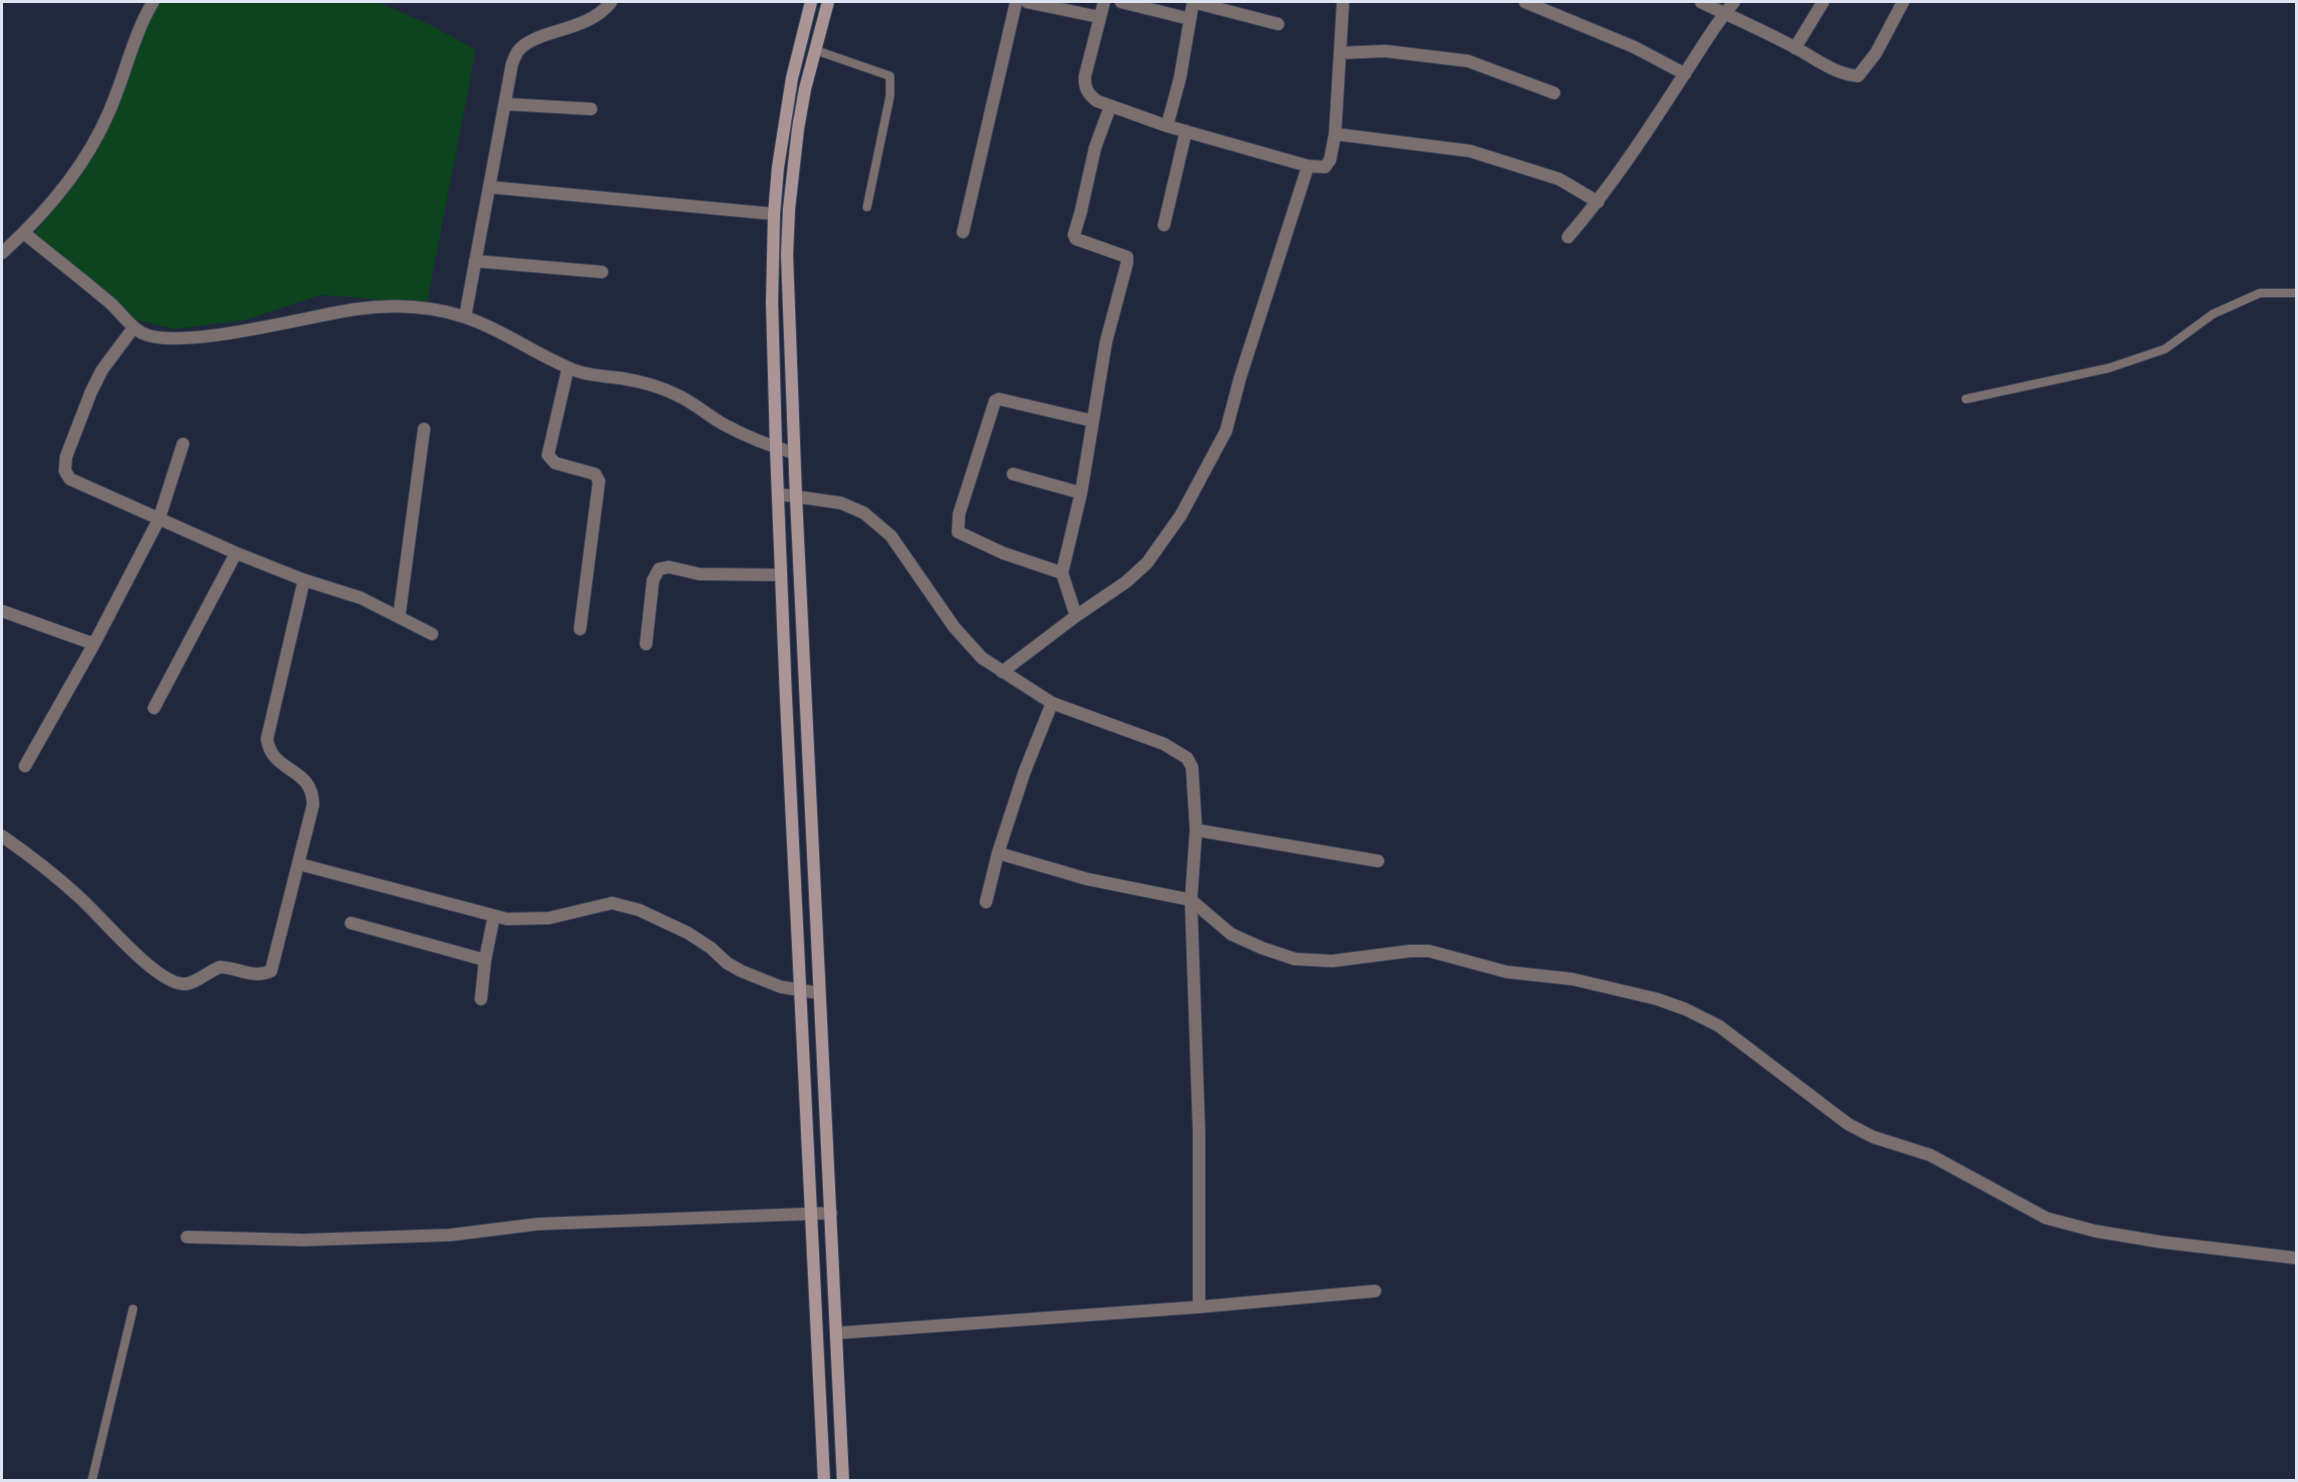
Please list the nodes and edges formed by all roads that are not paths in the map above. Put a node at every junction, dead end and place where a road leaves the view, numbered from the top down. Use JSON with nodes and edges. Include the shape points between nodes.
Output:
{"nodes":[{"id":1,"x":153,"y":2,"type":"edge"},
{"id":2,"x":610,"y":2,"type":"edge"},
{"id":3,"x":811,"y":2,"type":"edge"},
{"id":4,"x":828,"y":2,"type":"edge"},
{"id":5,"x":1016,"y":2,"type":"edge"},
{"id":6,"x":1028,"y":2,"type":"edge"},
{"id":7,"x":1104,"y":2,"type":"edge"},
{"id":8,"x":1121,"y":2,"type":"edge"},
{"id":9,"x":1343,"y":2,"type":"edge"},
{"id":10,"x":1525,"y":2,"type":"edge"},
{"id":11,"x":1701,"y":2,"type":"edge"},
{"id":12,"x":1734,"y":2,"type":"edge"},
{"id":13,"x":1823,"y":2,"type":"edge"},
{"id":14,"x":1903,"y":2,"type":"edge"},
{"id":15,"x":1723,"y":13,"type":"junction"},
{"id":16,"x":1099,"y":16,"type":"junction"},
{"id":17,"x":1190,"y":19,"type":"junction"},
{"id":18,"x":1278,"y":24,"type":"dead end"},
{"id":19,"x":1795,"y":48,"type":"junction"},
{"id":20,"x":815,"y":50,"type":"junction"},
{"id":21,"x":1340,"y":53,"type":"junction"},
{"id":22,"x":1685,"y":74,"type":"junction"},
{"id":23,"x":1554,"y":93,"type":"dead end"},
{"id":24,"x":505,"y":104,"type":"junction"},
{"id":25,"x":1110,"y":107,"type":"junction"},
{"id":26,"x":591,"y":109,"type":"dead end"},
{"id":27,"x":1167,"y":126,"type":"junction"},
{"id":28,"x":1186,"y":131,"type":"junction"},
{"id":29,"x":1335,"y":134,"type":"junction"},
{"id":30,"x":1308,"y":166,"type":"junction"},
{"id":31,"x":489,"y":187,"type":"junction"},
{"id":32,"x":1598,"y":202,"type":"junction"},
{"id":33,"x":867,"y":207,"type":"dead end"},
{"id":34,"x":774,"y":214,"type":"junction"},
{"id":35,"x":1164,"y":225,"type":"dead end"},
{"id":36,"x":963,"y":232,"type":"dead end"},
{"id":37,"x":24,"y":233,"type":"junction"},
{"id":38,"x":1568,"y":237,"type":"dead end"},
{"id":39,"x":2,"y":253,"type":"edge"},
{"id":40,"x":475,"y":261,"type":"junction"},
{"id":41,"x":602,"y":272,"type":"dead end"},
{"id":42,"x":2296,"y":293,"type":"edge"},
{"id":43,"x":465,"y":317,"type":"junction"},
{"id":44,"x":134,"y":327,"type":"junction"},
{"id":45,"x":568,"y":368,"type":"junction"},
{"id":46,"x":1966,"y":399,"type":"dead end"},
{"id":47,"x":1093,"y":421,"type":"junction"},
{"id":48,"x":424,"y":429,"type":"dead end"},
{"id":49,"x":183,"y":444,"type":"dead end"},
{"id":50,"x":776,"y":448,"type":"junction"},
{"id":51,"x":794,"y":453,"type":"junction"},
{"id":52,"x":1013,"y":474,"type":"dead end"},
{"id":53,"x":1081,"y":493,"type":"junction"},
{"id":54,"x":778,"y":494,"type":"junction"},
{"id":55,"x":796,"y":497,"type":"junction"},
{"id":56,"x":159,"y":519,"type":"junction"},
{"id":57,"x":236,"y":553,"type":"junction"},
{"id":58,"x":1062,"y":573,"type":"junction"},
{"id":59,"x":781,"y":575,"type":"junction"},
{"id":60,"x":304,"y":580,"type":"junction"},
{"id":61,"x":2,"y":611,"type":"edge"},
{"id":62,"x":1076,"y":616,"type":"junction"},
{"id":63,"x":399,"y":617,"type":"junction"},
{"id":64,"x":580,"y":629,"type":"dead end"},
{"id":65,"x":432,"y":634,"type":"dead end"},
{"id":66,"x":94,"y":644,"type":"junction"},
{"id":67,"x":646,"y":644,"type":"dead end"},
{"id":68,"x":1002,"y":672,"type":"junction"},
{"id":69,"x":1052,"y":703,"type":"junction"},
{"id":70,"x":154,"y":708,"type":"dead end"},
{"id":71,"x":25,"y":766,"type":"dead end"},
{"id":72,"x":1196,"y":830,"type":"junction"},
{"id":73,"x":2,"y":836,"type":"edge"},
{"id":74,"x":998,"y":853,"type":"junction"},
{"id":75,"x":1378,"y":861,"type":"dead end"},
{"id":76,"x":299,"y":864,"type":"junction"},
{"id":77,"x":1191,"y":900,"type":"junction"},
{"id":78,"x":986,"y":902,"type":"dead end"},
{"id":79,"x":494,"y":916,"type":"junction"},
{"id":80,"x":351,"y":923,"type":"dead end"},
{"id":81,"x":485,"y":960,"type":"junction"},
{"id":82,"x":801,"y":990,"type":"junction"},
{"id":83,"x":819,"y":993,"type":"junction"},
{"id":84,"x":481,"y":999,"type":"dead end"},
{"id":85,"x":810,"y":1213,"type":"junction"},
{"id":86,"x":831,"y":1213,"type":"junction"},
{"id":87,"x":187,"y":1237,"type":"dead end"},
{"id":88,"x":2296,"y":1258,"type":"edge"},
{"id":89,"x":1375,"y":1291,"type":"dead end"},
{"id":90,"x":1199,"y":1307,"type":"junction"},
{"id":91,"x":133,"y":1310,"type":"dead end"},
{"id":92,"x":838,"y":1333,"type":"junction"},
{"id":93,"x":843,"y":1478,"type":"edge"},
{"id":94,"x":824,"y":1479,"type":"edge"},
{"id":95,"x":92,"y":1480,"type":"edge"}],
"edges":[{"from":1,"to":37,"type":"street","via":[[97,137]]},
{"from":2,"to":24,"type":"street","via":[[581,24],[536,39],[519,50],[512,64]]},
{"from":3,"to":34,"type":"main road","via":[[784,122]]},
{"from":4,"to":20,"type":"main road"},
{"from":5,"to":36,"type":"street"},
{"from":6,"to":16,"type":"street"},
{"from":7,"to":16,"type":"street"},
{"from":8,"to":17,"type":"street"},
{"from":9,"to":21,"type":"street"},
{"from":10,"to":22,"type":"street","via":[[1634,47]]},
{"from":11,"to":15,"type":"street"},
{"from":12,"to":15,"type":"street"},
{"from":13,"to":19,"type":"street"},
{"from":14,"to":19,"type":"street","via":[[1876,53],[1858,76],[1825,65]]},
{"from":15,"to":19,"type":"street"},
{"from":15,"to":22,"type":"street"},
{"from":16,"to":25,"type":"street","via":[[1085,71],[1085,87],[1090,96]]},
{"from":17,"to":18,"type":"street","via":[[1193,2]]},
{"from":17,"to":27,"type":"street"},
{"from":20,"to":33,"type":"lane","via":[[890,76],[891,96]]},
{"from":20,"to":51,"type":"main road","via":[[798,129],[789,209]]},
{"from":21,"to":23,"type":"street","via":[[1385,51],[1468,61]]},
{"from":21,"to":29,"type":"street"},
{"from":22,"to":32,"type":"street"},
{"from":24,"to":26,"type":"street"},
{"from":24,"to":31,"type":"street"},
{"from":25,"to":27,"type":"street"},
{"from":25,"to":47,"type":"street","via":[[1095,148],[1074,235],[1127,257],[1106,342]]},
{"from":27,"to":28,"type":"street"},
{"from":28,"to":30,"type":"street"},
{"from":28,"to":35,"type":"street"},
{"from":29,"to":30,"type":"street","via":[[1325,167]]},
{"from":29,"to":32,"type":"street","via":[[1470,151],[1559,179]]},
{"from":30,"to":62,"type":"street","via":[[1226,431],[1181,515],[1148,563]]},
{"from":31,"to":34,"type":"street"},
{"from":31,"to":40,"type":"street"},
{"from":32,"to":38,"type":"street"},
{"from":34,"to":50,"type":"main road"},
{"from":37,"to":39,"type":"street"},
{"from":37,"to":44,"type":"street","via":[[110,302]]},
{"from":40,"to":41,"type":"street"},
{"from":40,"to":43,"type":"street"},
{"from":42,"to":46,"type":"lane","via":[[2260,293],[2212,314],[2165,349],[2109,368]]},
{"from":43,"to":44,"type":"street","via":[[434,309],[358,308],[180,339],[150,336]]},
{"from":43,"to":45,"type":"street"},
{"from":44,"to":56,"type":"street","via":[[97,379],[66,457],[65,471],[76,483]]},
{"from":45,"to":50,"type":"street","via":[[639,382],[678,395],[725,425]]},
{"from":45,"to":64,"type":"street","via":[[548,455],[555,463],[595,474],[599,481]]},
{"from":47,"to":53,"type":"street"},
{"from":47,"to":58,"type":"street","via":[[995,401],[959,514],[958,531],[995,550]]},
{"from":48,"to":63,"type":"street"},
{"from":49,"to":56,"type":"street"},
{"from":50,"to":51,"type":"street"},
{"from":50,"to":54,"type":"main road"},
{"from":51,"to":55,"type":"main road"},
{"from":52,"to":53,"type":"street"},
{"from":53,"to":58,"type":"street"},
{"from":54,"to":55,"type":"street"},
{"from":54,"to":59,"type":"main road"},
{"from":55,"to":68,"type":"street","via":[[841,503],[864,513],[891,537],[954,627],[982,658]]},
{"from":55,"to":83,"type":"main road"},
{"from":56,"to":57,"type":"street"},
{"from":56,"to":66,"type":"street"},
{"from":57,"to":60,"type":"street"},
{"from":57,"to":70,"type":"street"},
{"from":58,"to":62,"type":"street"},
{"from":59,"to":67,"type":"street","via":[[699,574],[669,567],[659,569],[654,580]]},
{"from":59,"to":82,"type":"main road"},
{"from":60,"to":63,"type":"street","via":[[361,598]]},
{"from":60,"to":76,"type":"street","via":[[267,739],[274,756],[311,787],[313,805]]},
{"from":61,"to":66,"type":"street"},
{"from":62,"to":68,"type":"street"},
{"from":63,"to":65,"type":"street"},
{"from":66,"to":71,"type":"street"},
{"from":68,"to":69,"type":"street"},
{"from":69,"to":72,"type":"street","via":[[1164,744],[1187,758],[1192,767]]},
{"from":69,"to":74,"type":"street"},
{"from":72,"to":75,"type":"street"},
{"from":72,"to":77,"type":"street"},
{"from":73,"to":76,"type":"street","via":[[78,895],[138,958],[184,985],[220,968],[263,975],[271,971]]},
{"from":74,"to":77,"type":"street","via":[[1087,879]]},
{"from":74,"to":78,"type":"street"},
{"from":76,"to":79,"type":"street"},
{"from":77,"to":88,"type":"street","via":[[1231,934],[1294,959],[1332,961],[1429,951],[1507,972],[1572,979],[1657,999],[1719,1026],[1848,1124],[1873,1137],[1930,1155],[2046,1218],[2161,1242]]},
{"from":77,"to":90,"type":"street","via":[[1199,1132]]},
{"from":79,"to":81,"type":"street"},
{"from":79,"to":82,"type":"street","via":[[507,920],[549,918],[592,906],[621,905],[665,921],[741,971],[781,987]]},
{"from":80,"to":81,"type":"street"},
{"from":81,"to":84,"type":"street"},
{"from":82,"to":83,"type":"street"},
{"from":82,"to":85,"type":"main road"},
{"from":83,"to":86,"type":"main road"},
{"from":85,"to":86,"type":"street"},
{"from":85,"to":87,"type":"street","via":[[538,1224],[438,1235],[304,1240]]},
{"from":85,"to":94,"type":"main road"},
{"from":86,"to":92,"type":"main road"},
{"from":89,"to":90,"type":"street"},
{"from":90,"to":92,"type":"street"},
{"from":91,"to":95,"type":"lane"},
{"from":92,"to":93,"type":"main road"},
{"from":93,"to":94,"type":"main road"}]}
